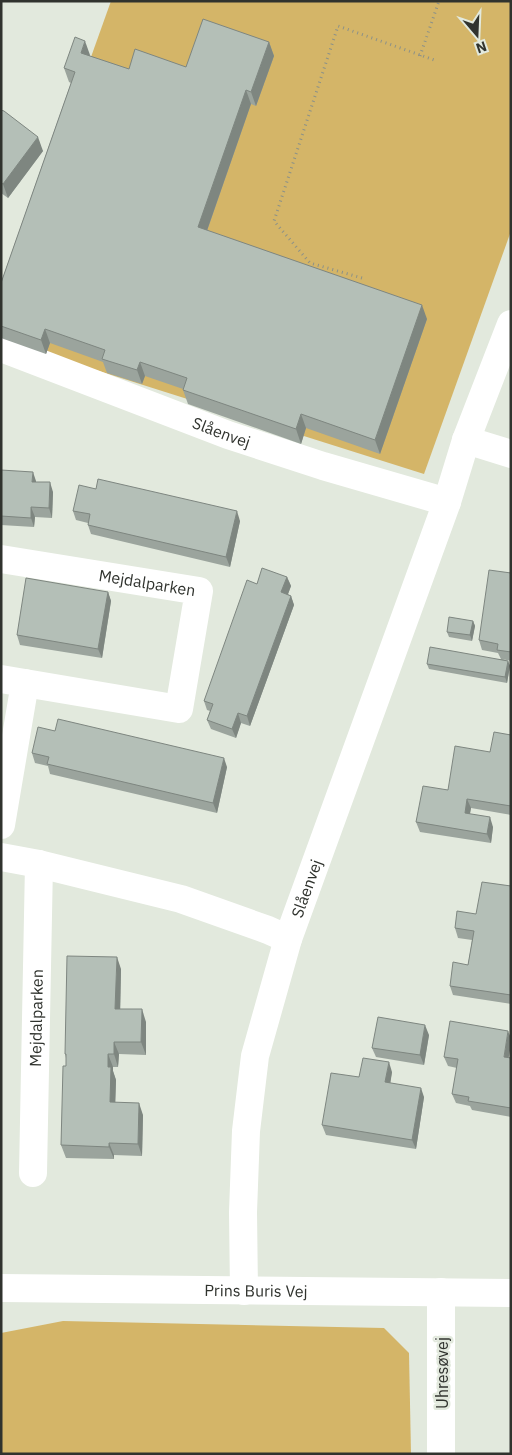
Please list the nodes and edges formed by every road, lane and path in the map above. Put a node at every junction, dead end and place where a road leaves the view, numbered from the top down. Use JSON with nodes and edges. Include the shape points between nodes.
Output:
{"nodes":[{"id":1,"x":439,"y":1,"type":"edge"},
{"id":2,"x":420,"y":56,"type":"junction"},
{"id":3,"x":437,"y":62,"type":"dead end"},
{"id":4,"x":362,"y":278,"type":"dead end"},
{"id":5,"x":511,"y":324,"type":"edge"},
{"id":6,"x":1,"y":348,"type":"edge"},
{"id":7,"x":466,"y":440,"type":"junction"},
{"id":8,"x":511,"y":454,"type":"edge"},
{"id":9,"x":447,"y":502,"type":"junction"},
{"id":10,"x":1,"y":559,"type":"edge"},
{"id":11,"x":13,"y":681,"type":"edge"},
{"id":12,"x":1,"y":825,"type":"edge"},
{"id":13,"x":1,"y":857,"type":"edge"},
{"id":14,"x":39,"y":864,"type":"junction"},
{"id":15,"x":288,"y":939,"type":"junction"},
{"id":16,"x":33,"y":1173,"type":"dead end"},
{"id":17,"x":1,"y":1288,"type":"edge"},
{"id":18,"x":244,"y":1291,"type":"junction"},
{"id":19,"x":441,"y":1292,"type":"junction"},
{"id":20,"x":511,"y":1293,"type":"edge"},
{"id":21,"x":441,"y":1454,"type":"edge"}],
"edges":[{"from":1,"to":2,"type":"path"},
{"from":2,"to":3,"type":"path"},
{"from":2,"to":4,"type":"path","via":[[338,26],[274,221],[310,263]]},
{"from":5,"to":7,"type":"street","name":"Slåenvej"},
{"from":6,"to":9,"type":"street","name":"Slåenvej","via":[[228,435]]},
{"from":7,"to":8,"type":"street"},
{"from":7,"to":9,"type":"street","name":"Slåenvej"},
{"from":9,"to":15,"type":"street","name":"Slåenvej"},
{"from":10,"to":11,"type":"street","name":"Mejdalparken","via":[[199,592],[179,709]]},
{"from":11,"to":12,"type":"street","name":"Mejdalparken"},
{"from":13,"to":14,"type":"street"},
{"from":14,"to":15,"type":"street","via":[[181,899]]},
{"from":14,"to":16,"type":"street","name":"Mejdalparken"},
{"from":15,"to":18,"type":"street","name":"Slåenvej","via":[[255,1056],[246,1131]]},
{"from":17,"to":18,"type":"street","name":"Prins Buris Vej"},
{"from":18,"to":19,"type":"street","name":"Prins Buris Vej"},
{"from":19,"to":20,"type":"street","name":"Prins Buris Vej"},
{"from":19,"to":21,"type":"street","name":"Uhresøvej"}]}
